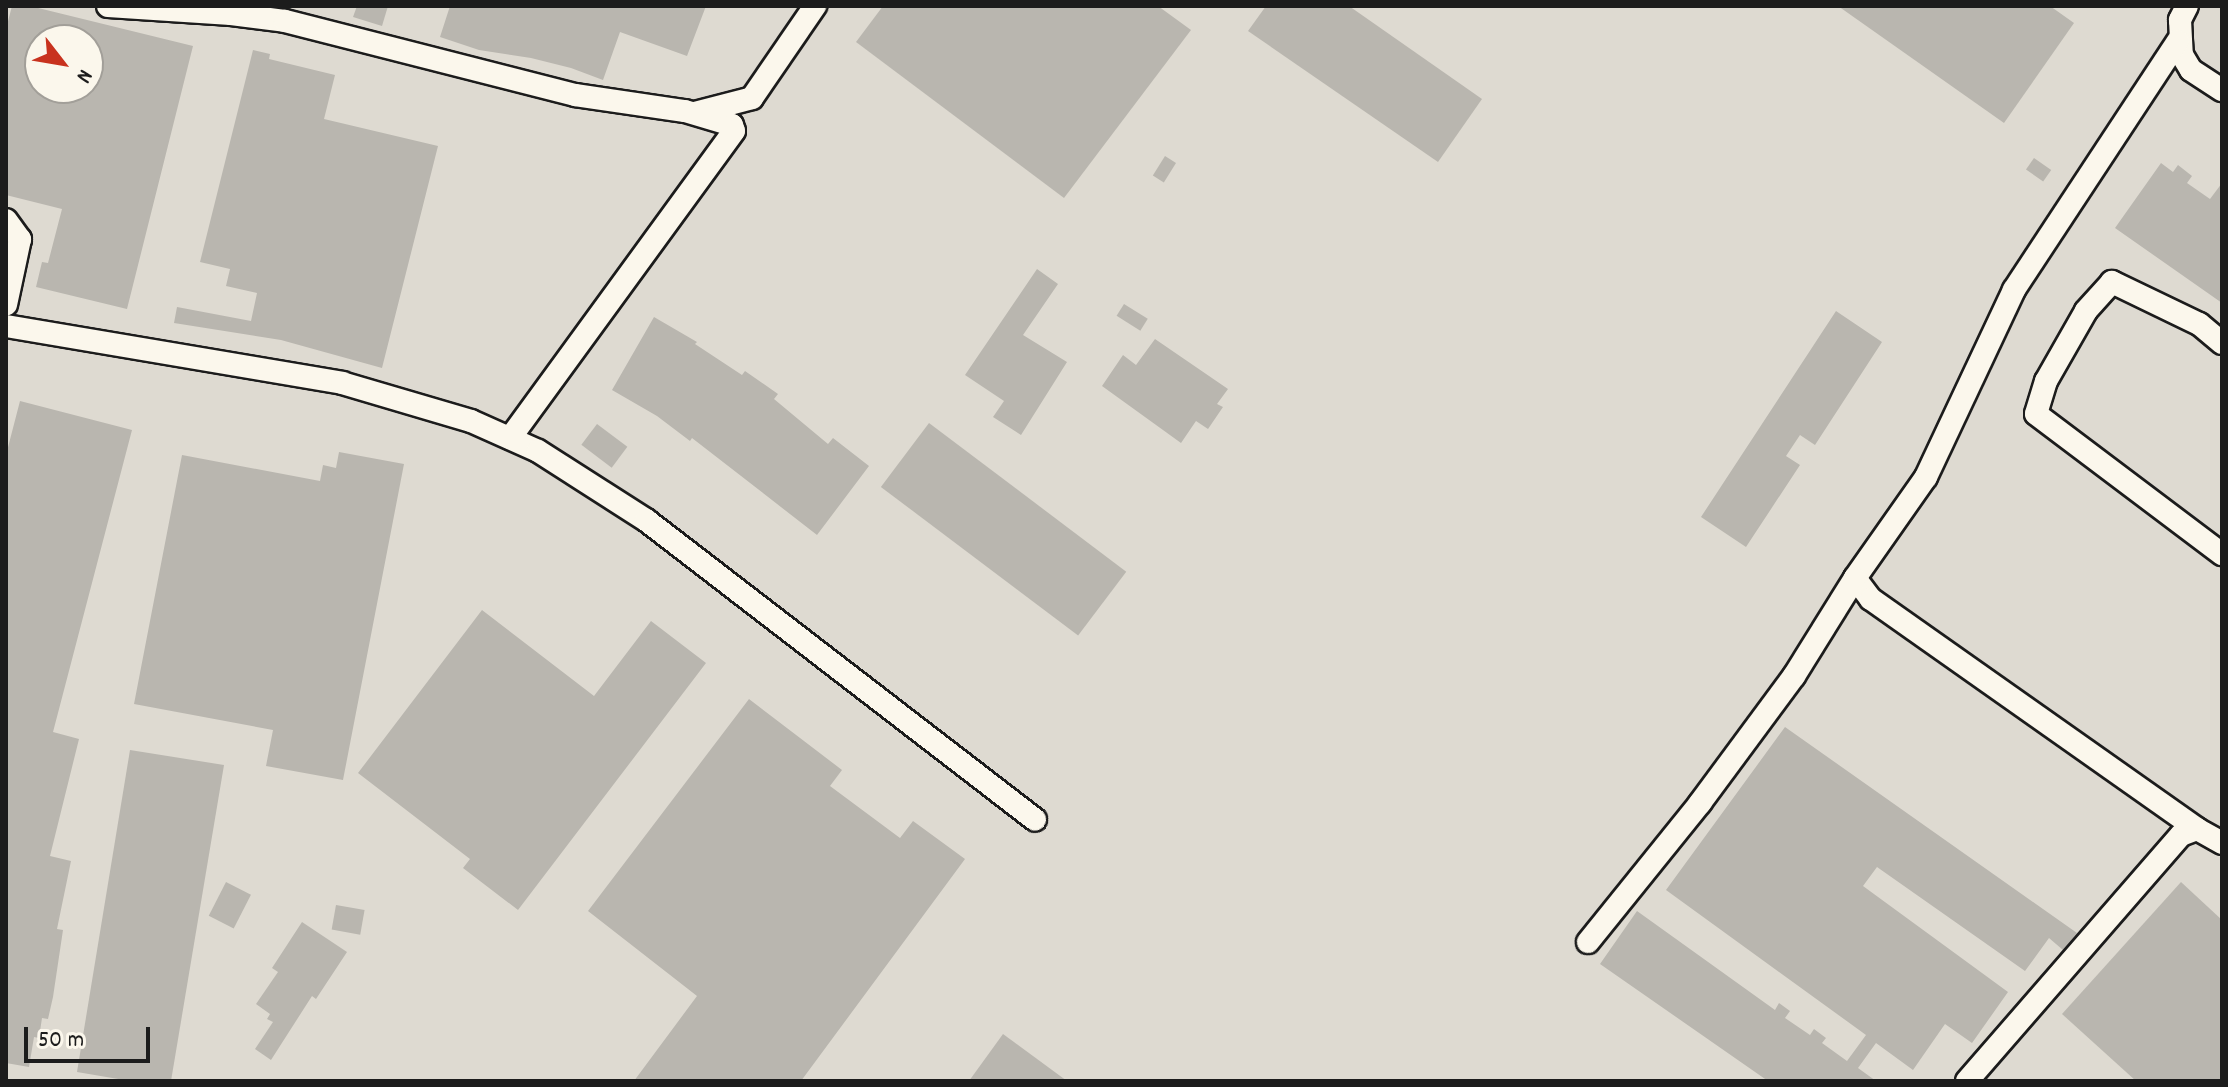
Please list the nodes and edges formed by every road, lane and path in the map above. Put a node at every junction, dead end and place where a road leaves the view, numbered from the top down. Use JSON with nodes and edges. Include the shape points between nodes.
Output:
{"nodes":[{"id":1,"x":108,"y":6,"type":"edge"},
{"id":2,"x":815,"y":6,"type":"edge"},
{"id":3,"x":2187,"y":6,"type":"edge"},
{"id":4,"x":2178,"y":41,"type":"junction"},
{"id":5,"x":2222,"y":90,"type":"edge"},
{"id":6,"x":694,"y":113,"type":"junction"},
{"id":7,"x":6,"y":220,"type":"edge"},
{"id":8,"x":6,"y":305,"type":"edge"},
{"id":9,"x":6,"y":326,"type":"edge"},
{"id":10,"x":2222,"y":343,"type":"edge"},
{"id":11,"x":510,"y":438,"type":"junction"},
{"id":12,"x":2222,"y":554,"type":"edge"},
{"id":13,"x":1855,"y":578,"type":"junction"},
{"id":14,"x":1035,"y":820,"type":"dead end"},
{"id":15,"x":2197,"y":829,"type":"junction"},
{"id":16,"x":2222,"y":843,"type":"edge"},
{"id":17,"x":1588,"y":942,"type":"dead end"},
{"id":18,"x":1967,"y":1081,"type":"edge"}],
"edges":[{"from":1,"to":6,"type":"street","via":[[285,21],[575,95]]},
{"from":2,"to":6,"type":"street","via":[[752,98]]},
{"from":3,"to":4,"type":"street"},
{"from":4,"to":5,"type":"street","via":[[2191,70]]},
{"from":4,"to":13,"type":"street","via":[[2014,290],[1926,477]]},
{"from":6,"to":11,"type":"street","via":[[728,122],[734,131]]},
{"from":7,"to":8,"type":"street","via":[[20,239]]},
{"from":9,"to":11,"type":"street","via":[[342,383],[471,421]]},
{"from":10,"to":12,"type":"street","via":[[2199,324],[2112,282],[2086,311],[2052,369],[2036,414]]},
{"from":11,"to":14,"type":"street","via":[[646,520]]},
{"from":13,"to":15,"type":"street","via":[[1871,599]]},
{"from":13,"to":17,"type":"street","via":[[1794,676]]},
{"from":15,"to":16,"type":"street"},
{"from":15,"to":18,"type":"street","via":[[2181,835],[2148,869]]}]}
